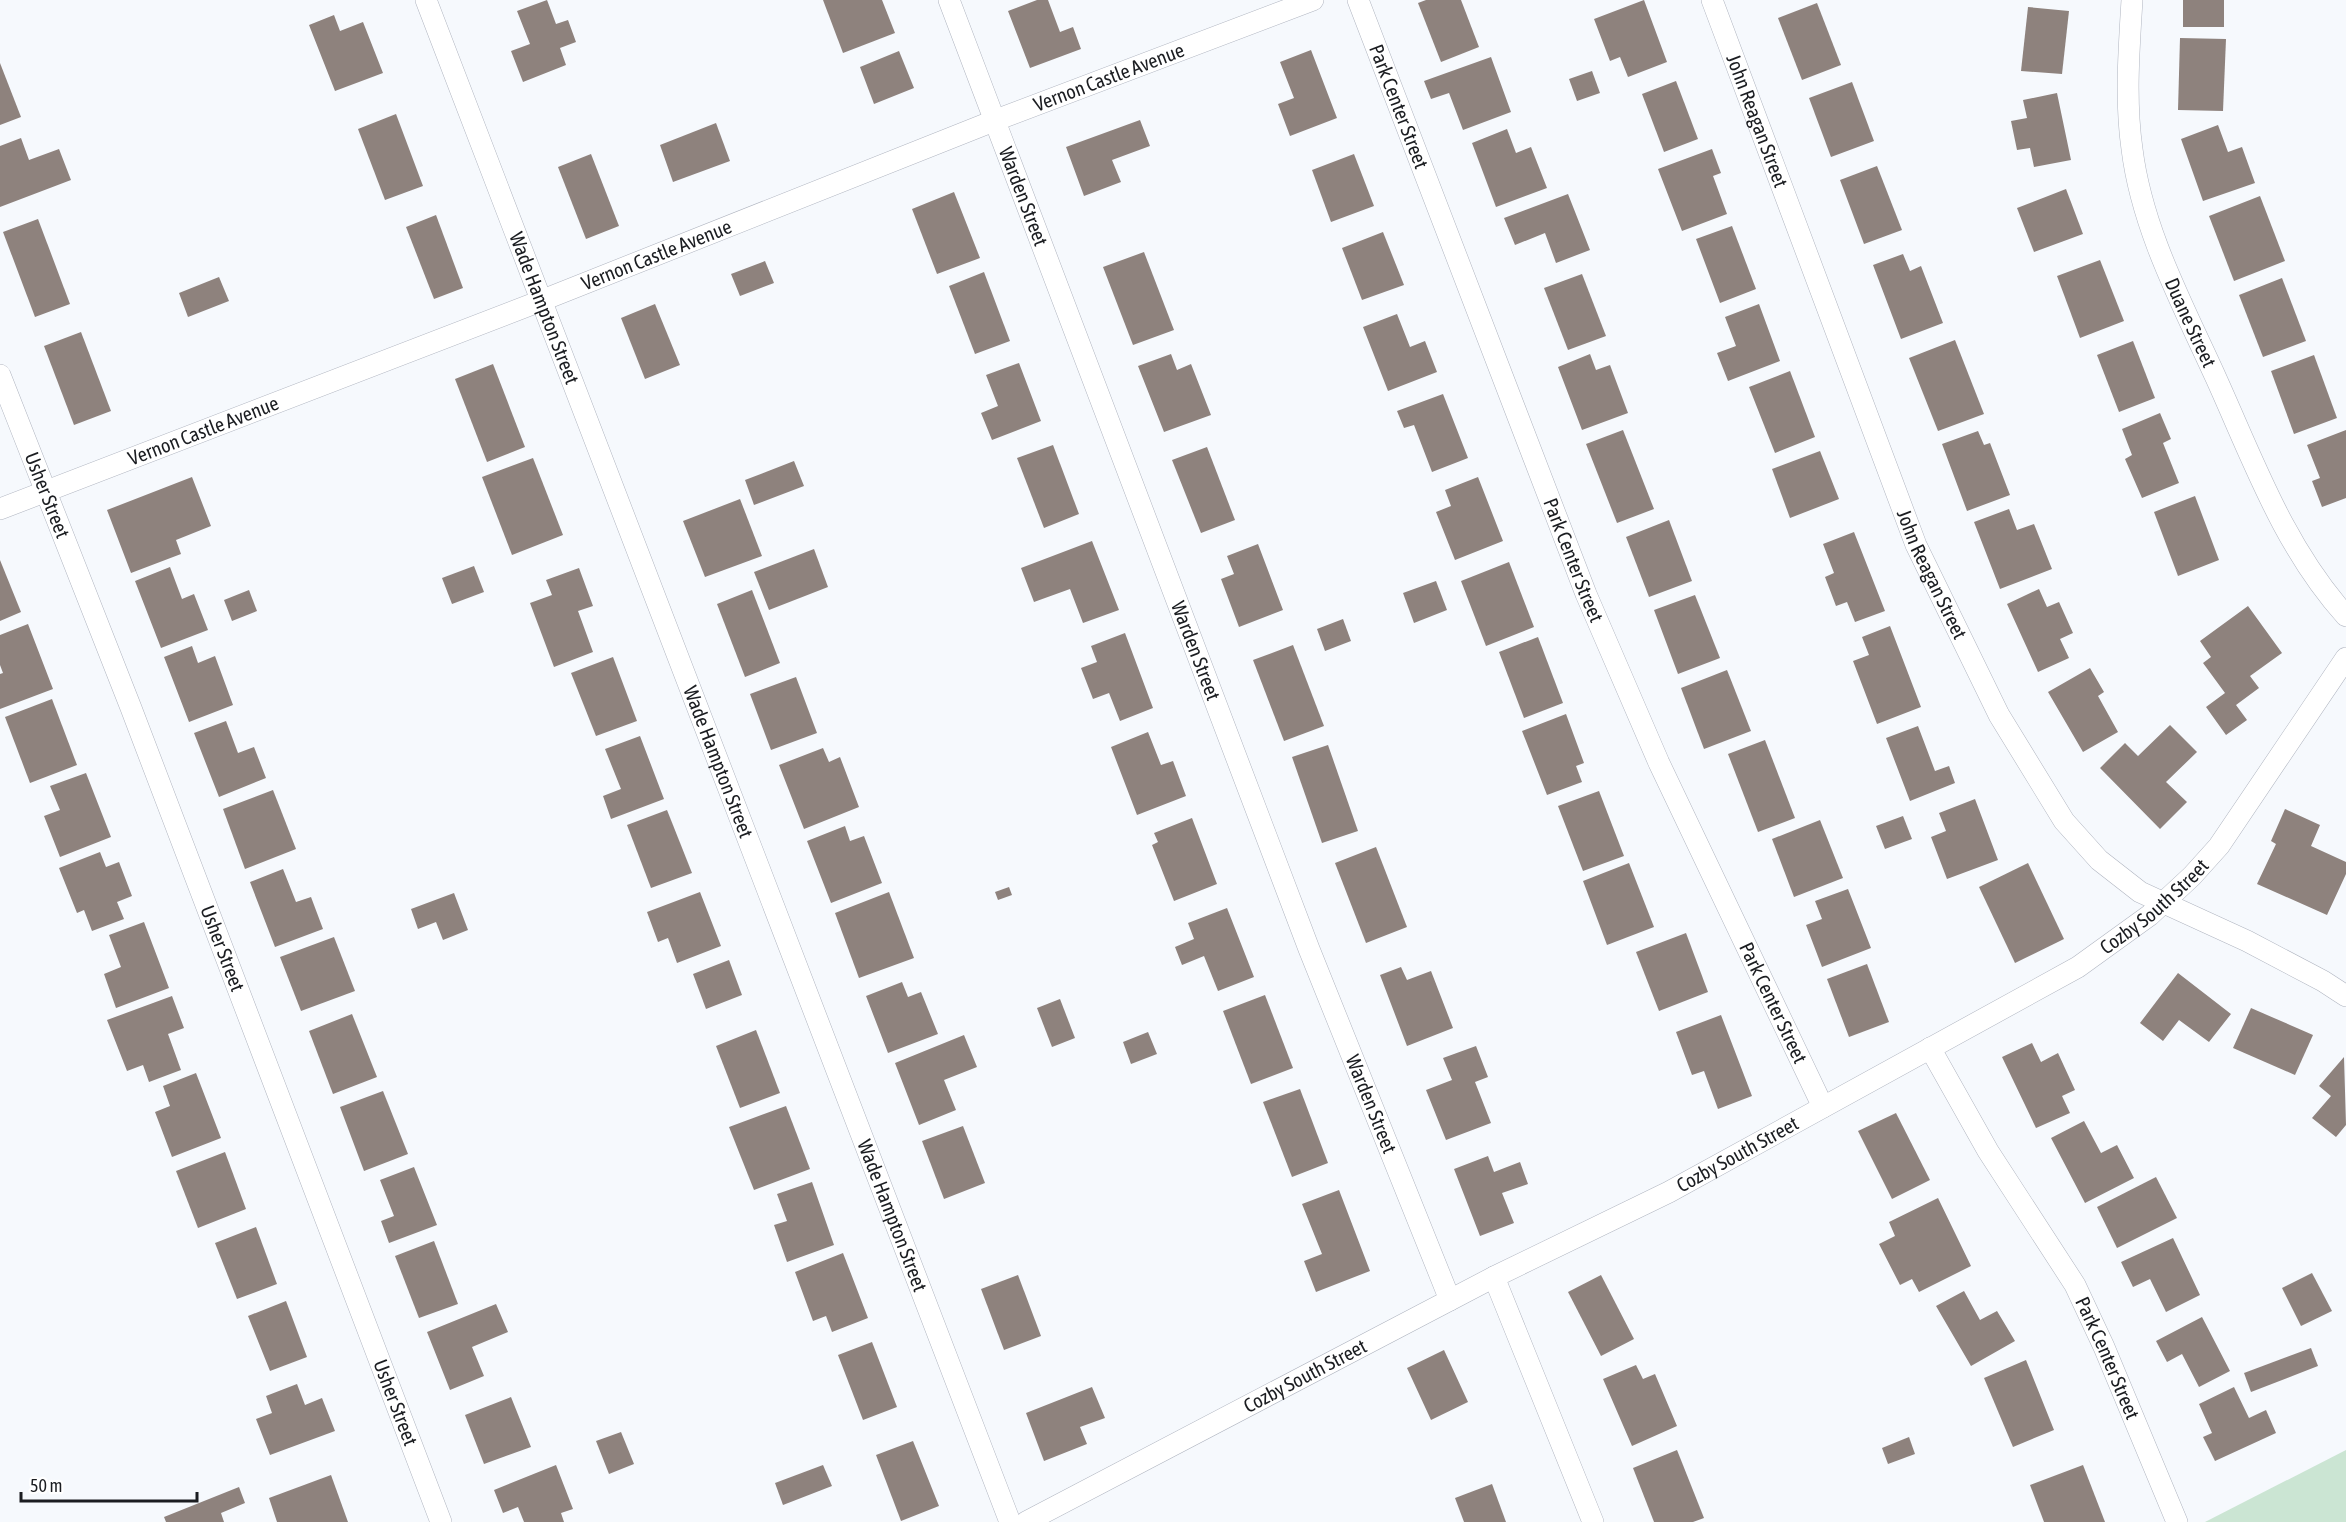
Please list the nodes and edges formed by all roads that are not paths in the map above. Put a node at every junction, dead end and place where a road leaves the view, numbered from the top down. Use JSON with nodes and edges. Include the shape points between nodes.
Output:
{"nodes":[{"id":1,"x":426,"y":0,"type":"edge"},
{"id":2,"x":949,"y":0,"type":"edge"},
{"id":3,"x":1313,"y":0,"type":"edge"},
{"id":4,"x":1358,"y":0,"type":"edge"},
{"id":5,"x":1712,"y":0,"type":"edge"},
{"id":6,"x":2132,"y":0,"type":"edge"},
{"id":7,"x":996,"y":120,"type":"junction"},
{"id":8,"x":543,"y":300,"type":"junction"},
{"id":9,"x":0,"y":375,"type":"edge"},
{"id":10,"x":46,"y":491,"type":"junction"},
{"id":11,"x":0,"y":509,"type":"edge"},
{"id":12,"x":2346,"y":616,"type":"edge"},
{"id":13,"x":2346,"y":658,"type":"edge"},
{"id":14,"x":2163,"y":902,"type":"junction"},
{"id":15,"x":2346,"y":996,"type":"edge"},
{"id":16,"x":1930,"y":1048,"type":"junction"},
{"id":17,"x":1823,"y":1107,"type":"junction"},
{"id":18,"x":1494,"y":1277,"type":"junction"},
{"id":19,"x":1449,"y":1300,"type":"junction"},
{"id":20,"x":441,"y":1522,"type":"edge"},
{"id":21,"x":1010,"y":1522,"type":"edge"},
{"id":22,"x":1026,"y":1522,"type":"edge"},
{"id":23,"x":1593,"y":1522,"type":"edge"},
{"id":24,"x":2177,"y":1522,"type":"edge"}],
"edges":[{"from":1,"to":8,"type":"street","name":"Wade Hampton Street"},
{"from":2,"to":7,"type":"street","name":"Warden Street"},
{"from":3,"to":7,"type":"street","name":"Vernon Castle Avenue"},
{"from":4,"to":17,"type":"street","name":"Park Center Street","via":[[1586,594],[1659,763]]},
{"from":5,"to":14,"type":"street","name":"John Reagan Street","via":[[1916,545],[1999,715],[2064,821],[2099,860],[2140,891]]},
{"from":6,"to":12,"type":"street","name":"Duane Street","via":[[2128,73],[2132,149],[2144,204],[2164,262],[2286,532],[2313,576]]},
{"from":7,"to":8,"type":"street","name":"Vernon Castle Avenue"},
{"from":7,"to":19,"type":"street","name":"Warden Street","via":[[1305,938]]},
{"from":8,"to":10,"type":"street","name":"Vernon Castle Avenue"},
{"from":8,"to":21,"type":"street","name":"Wade Hampton Street"},
{"from":9,"to":10,"type":"street","name":"Usher Street"},
{"from":10,"to":11,"type":"street","name":"Vernon Castle Avenue"},
{"from":10,"to":20,"type":"street","name":"Usher Street"},
{"from":13,"to":14,"type":"street","name":"Cozby South Street","via":[[2219,846]]},
{"from":14,"to":15,"type":"street","name":"John Reagan Street","via":[[2247,941]]},
{"from":14,"to":16,"type":"street","name":"Cozby South Street","via":[[2078,966]]},
{"from":16,"to":17,"type":"street","name":"Cozby South Street"},
{"from":16,"to":24,"type":"street","name":"Park Center Street","via":[[1988,1151],[2075,1285]]},
{"from":17,"to":18,"type":"street","name":"Cozby South Street","via":[[1669,1192]]},
{"from":18,"to":19,"type":"street","name":"Cozby South Street"},
{"from":18,"to":23,"type":"street"},
{"from":19,"to":22,"type":"street","name":"Cozby South Street"}]}
